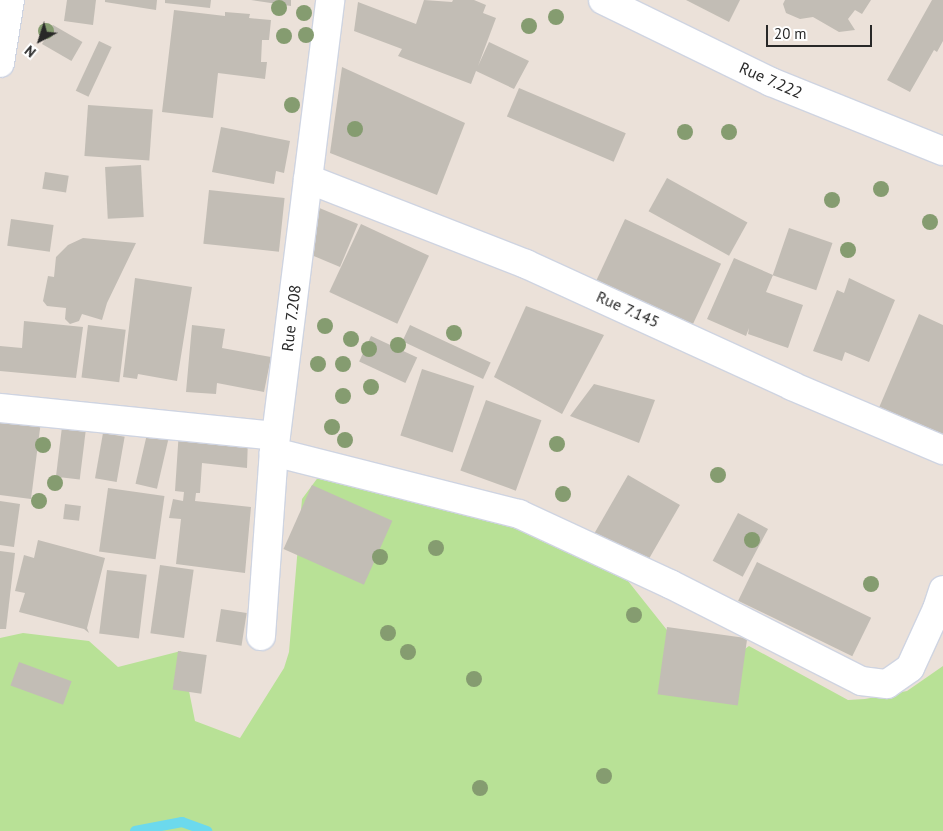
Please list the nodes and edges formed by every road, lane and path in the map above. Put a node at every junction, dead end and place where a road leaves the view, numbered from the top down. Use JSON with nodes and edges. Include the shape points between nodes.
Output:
{"nodes":[{"id":1,"x":10,"y":0,"type":"edge"},
{"id":2,"x":330,"y":0,"type":"edge"},
{"id":3,"x":603,"y":0,"type":"edge"},
{"id":4,"x":0,"y":63,"type":"edge"},
{"id":5,"x":943,"y":151,"type":"edge"},
{"id":6,"x":308,"y":179,"type":"junction"},
{"id":7,"x":0,"y":408,"type":"edge"},
{"id":8,"x":275,"y":444,"type":"junction"},
{"id":9,"x":943,"y":450,"type":"edge"},
{"id":10,"x":943,"y":590,"type":"edge"},
{"id":11,"x":261,"y":636,"type":"dead end"}],
"edges":[{"from":1,"to":4,"type":"street"},
{"from":2,"to":6,"type":"street","name":"Rue 7.208"},
{"from":3,"to":5,"type":"street","name":"Rue 7.222","via":[[771,82]]},
{"from":6,"to":8,"type":"street","name":"Rue 7.208"},
{"from":6,"to":9,"type":"street","name":"Rue 7.145","via":[[526,264],[792,386]]},
{"from":7,"to":8,"type":"street"},
{"from":8,"to":10,"type":"street","via":[[519,514],[670,584],[861,682],[887,684],[910,668]]},
{"from":8,"to":11,"type":"street","name":"Rue 7.208"}]}
